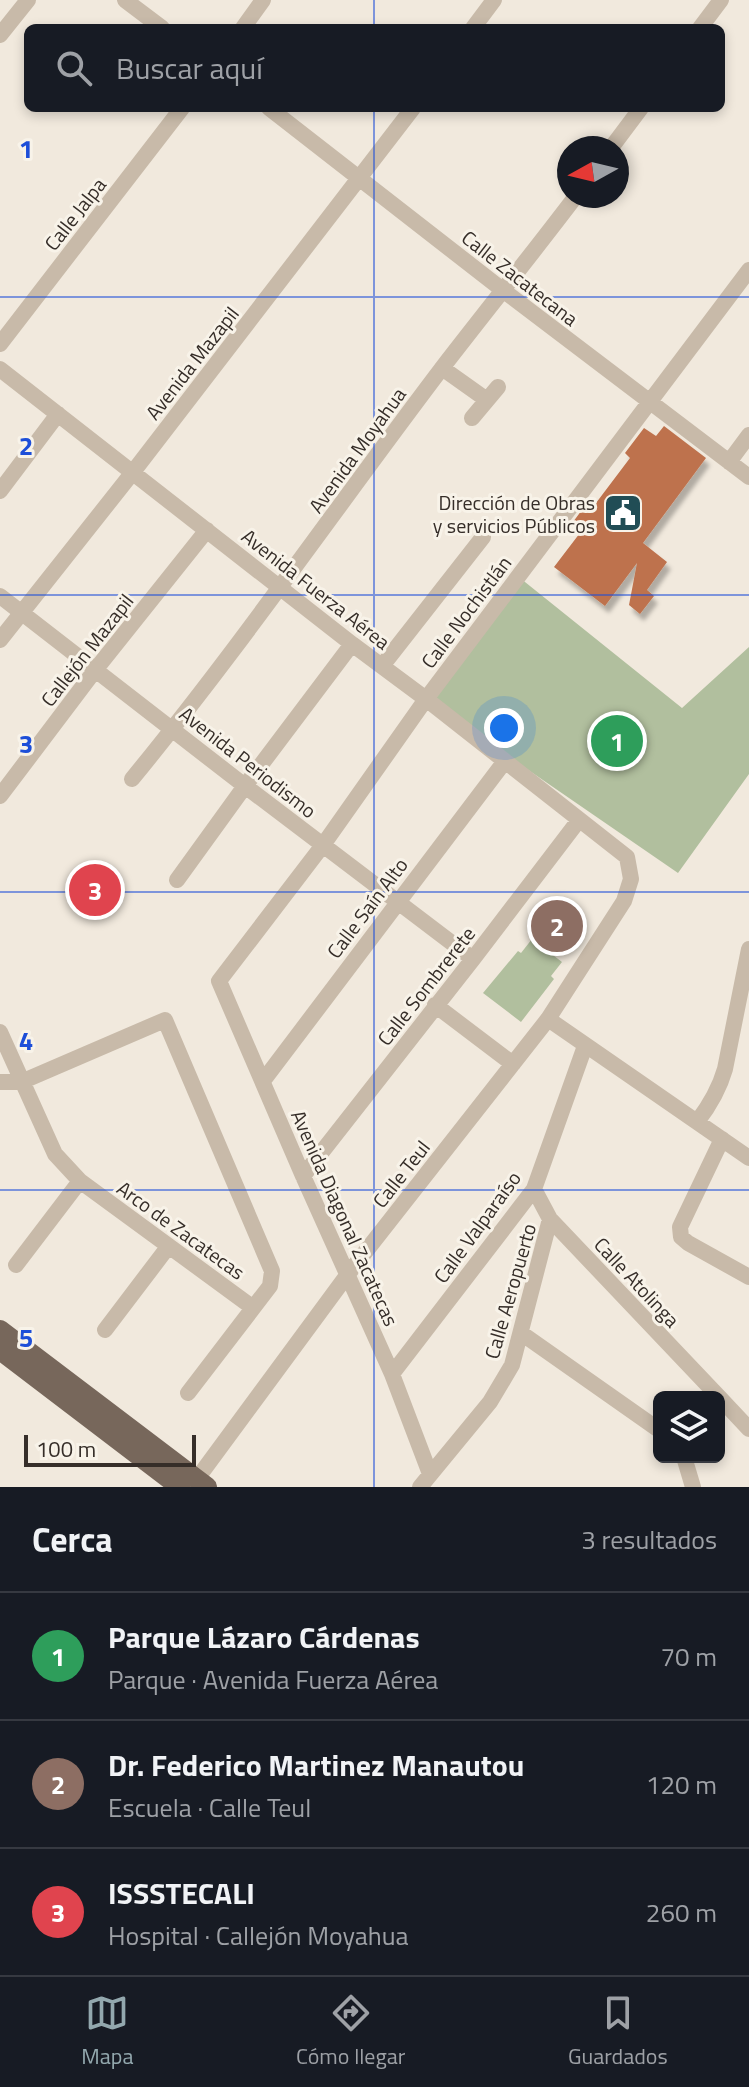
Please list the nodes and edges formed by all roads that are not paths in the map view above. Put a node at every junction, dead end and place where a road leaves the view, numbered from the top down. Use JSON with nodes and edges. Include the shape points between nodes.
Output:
{"nodes":[{"id":1,"x":28,"y":0,"type":"edge"},
{"id":2,"x":125,"y":0,"type":"edge"},
{"id":3,"x":263,"y":0,"type":"edge"},
{"id":4,"x":494,"y":0,"type":"edge"},
{"id":5,"x":721,"y":0,"type":"edge"},
{"id":6,"x":157,"y":24,"type":"edge"},
{"id":7,"x":246,"y":24,"type":"edge"},
{"id":8,"x":476,"y":24,"type":"edge"},
{"id":9,"x":703,"y":24,"type":"edge"},
{"id":10,"x":0,"y":35,"type":"edge"},
{"id":11,"x":179,"y":112,"type":"edge"},
{"id":12,"x":274,"y":112,"type":"edge"},
{"id":13,"x":410,"y":112,"type":"edge"},
{"id":14,"x":638,"y":112,"type":"edge"},
{"id":15,"x":620,"y":136,"type":"edge"},
{"id":16,"x":360,"y":178,"type":"junction"},
{"id":17,"x":567,"y":208,"type":"edge"},
{"id":18,"x":749,"y":270,"type":"edge"},
{"id":19,"x":504,"y":291,"type":"junction"},
{"id":20,"x":0,"y":344,"type":"edge"},
{"id":21,"x":442,"y":368,"type":"junction"},
{"id":22,"x":0,"y":369,"type":"edge"},
{"id":23,"x":651,"y":402,"type":"junction"},
{"id":24,"x":58,"y":414,"type":"junction"},
{"id":25,"x":472,"y":418,"type":"dead end"},
{"id":26,"x":749,"y":435,"type":"edge"},
{"id":27,"x":729,"y":462,"type":"junction"},
{"id":28,"x":133,"y":472,"type":"junction"},
{"id":29,"x":749,"y":477,"type":"edge"},
{"id":30,"x":0,"y":491,"type":"edge"},
{"id":31,"x":207,"y":530,"type":"junction"},
{"id":32,"x":483,"y":537,"type":"dead end"},
{"id":33,"x":281,"y":588,"type":"junction"},
{"id":34,"x":0,"y":596,"type":"edge"},
{"id":35,"x":22,"y":612,"type":"junction"},
{"id":36,"x":0,"y":640,"type":"edge"},
{"id":37,"x":352,"y":644,"type":"junction"},
{"id":38,"x":382,"y":666,"type":"junction"},
{"id":39,"x":96,"y":669,"type":"junction"},
{"id":40,"x":426,"y":699,"type":"junction"},
{"id":41,"x":173,"y":729,"type":"junction"},
{"id":42,"x":505,"y":761,"type":"junction"},
{"id":43,"x":132,"y":779,"type":"dead end"},
{"id":44,"x":245,"y":786,"type":"junction"},
{"id":45,"x":0,"y":796,"type":"edge"},
{"id":46,"x":579,"y":820,"type":"junction"},
{"id":47,"x":323,"y":845,"type":"junction"},
{"id":48,"x":631,"y":879,"type":"joint"},
{"id":49,"x":177,"y":880,"type":"dead end"},
{"id":50,"x":397,"y":901,"type":"junction"},
{"id":51,"x":749,"y":949,"type":"edge"},
{"id":52,"x":473,"y":959,"type":"junction"},
{"id":53,"x":219,"y":981,"type":"joint"},
{"id":54,"x":435,"y":1005,"type":"junction"},
{"id":55,"x":548,"y":1019,"type":"junction"},
{"id":56,"x":0,"y":1032,"type":"edge"},
{"id":57,"x":585,"y":1046,"type":"junction"},
{"id":58,"x":513,"y":1064,"type":"junction"},
{"id":59,"x":263,"y":1081,"type":"junction"},
{"id":60,"x":0,"y":1082,"type":"edge"},
{"id":61,"x":21,"y":1082,"type":"junction"},
{"id":62,"x":697,"y":1122,"type":"junction"},
{"id":63,"x":722,"y":1139,"type":"junction"},
{"id":64,"x":749,"y":1158,"type":"edge"},
{"id":65,"x":303,"y":1176,"type":"junction"},
{"id":66,"x":80,"y":1181,"type":"junction"},
{"id":67,"x":534,"y":1189,"type":"junction"},
{"id":68,"x":550,"y":1219,"type":"junction"},
{"id":69,"x":168,"y":1247,"type":"junction"},
{"id":70,"x":16,"y":1265,"type":"dead end"},
{"id":71,"x":348,"y":1274,"type":"junction"},
{"id":72,"x":749,"y":1277,"type":"edge"},
{"id":73,"x":252,"y":1307,"type":"junction"},
{"id":74,"x":0,"y":1330,"type":"edge"},
{"id":75,"x":105,"y":1330,"type":"dead end"},
{"id":76,"x":521,"y":1333,"type":"junction"},
{"id":77,"x":0,"y":1350,"type":"edge"},
{"id":78,"x":392,"y":1374,"type":"junction"},
{"id":79,"x":713,"y":1391,"type":"edge"},
{"id":80,"x":188,"y":1393,"type":"dead end"},
{"id":81,"x":725,"y":1403,"type":"edge"},
{"id":82,"x":653,"y":1426,"type":"edge"},
{"id":83,"x":749,"y":1429,"type":"edge"},
{"id":84,"x":686,"y":1463,"type":"edge"},
{"id":85,"x":425,"y":1480,"type":"edge"},
{"id":86,"x":194,"y":1485,"type":"edge"},
{"id":87,"x":693,"y":1487,"type":"edge"}],
"edges":[{"from":1,"to":10,"type":"street"},
{"from":2,"to":6,"type":"street"},
{"from":3,"to":7,"type":"street"},
{"from":4,"to":8,"type":"street"},
{"from":5,"to":9,"type":"street"},
{"from":11,"to":20,"type":"street","name":"Calle Jalpa"},
{"from":12,"to":16,"type":"street","name":"Calle Zacatecana"},
{"from":13,"to":16,"type":"street","name":"Avenida Mazapil"},
{"from":14,"to":15,"type":"street"},
{"from":16,"to":19,"type":"street","name":"Calle Zacatecana"},
{"from":16,"to":28,"type":"street","name":"Avenida Mazapil"},
{"from":17,"to":19,"type":"street","name":"Avenida Moyahua"},
{"from":18,"to":23,"type":"street","name":"Calle Nochistlán"},
{"from":19,"to":21,"type":"street","name":"Avenida Moyahua"},
{"from":19,"to":23,"type":"street","name":"Calle Zacatecana"},
{"from":21,"to":25,"type":"street","via":[[492,394]]},
{"from":21,"to":33,"type":"street","name":"Avenida Moyahua"},
{"from":22,"to":24,"type":"street","name":"Avenida Fuerza Aérea"},
{"from":23,"to":27,"type":"street","name":"Calle Zacatecana"},
{"from":23,"to":40,"type":"street","name":"Calle Nochistlán"},
{"from":24,"to":28,"type":"street","name":"Avenida Fuerza Aérea"},
{"from":24,"to":30,"type":"street"},
{"from":26,"to":27,"type":"street"},
{"from":27,"to":29,"type":"street","name":"Calle Zacatecana"},
{"from":28,"to":31,"type":"street","name":"Avenida Fuerza Aérea"},
{"from":28,"to":35,"type":"street","name":"Avenida Mazapil"},
{"from":31,"to":33,"type":"street","name":"Avenida Fuerza Aérea"},
{"from":31,"to":39,"type":"street","name":"Callejón Mazapil"},
{"from":32,"to":38,"type":"street"},
{"from":33,"to":37,"type":"street","name":"Avenida Fuerza Aérea"},
{"from":33,"to":41,"type":"street","name":"Avenida Moyahua"},
{"from":34,"to":35,"type":"street","name":"Avenida Periodismo"},
{"from":35,"to":36,"type":"street","name":"Avenida Mazapil"},
{"from":35,"to":39,"type":"street","name":"Avenida Periodismo"},
{"from":37,"to":38,"type":"street","name":"Avenida Fuerza Aérea"},
{"from":37,"to":44,"type":"street"},
{"from":38,"to":40,"type":"street","name":"Avenida Fuerza Aérea"},
{"from":39,"to":41,"type":"street","name":"Avenida Periodismo"},
{"from":39,"to":45,"type":"street","name":"Callejón Mazapil"},
{"from":40,"to":42,"type":"street","name":"Avenida Fuerza Aérea"},
{"from":40,"to":47,"type":"street","name":"Calle Nochistlán"},
{"from":41,"to":43,"type":"street","name":"Avenida Moyahua"},
{"from":41,"to":44,"type":"street","name":"Avenida Periodismo"},
{"from":42,"to":46,"type":"street","name":"Avenida Fuerza Aérea"},
{"from":42,"to":50,"type":"street","name":"Calle Saín Alto"},
{"from":44,"to":47,"type":"street","name":"Avenida Periodismo"},
{"from":44,"to":49,"type":"street"},
{"from":46,"to":48,"type":"street","name":"Avenida Fuerza Aérea","via":[[627,857]]},
{"from":46,"to":52,"type":"street","name":"Calle Sombrerete"},
{"from":47,"to":50,"type":"street","name":"Avenida Periodismo"},
{"from":47,"to":53,"type":"street","name":"Calle Nochistlán"},
{"from":48,"to":55,"type":"street","name":"Calle Teul","via":[[624,901]]},
{"from":50,"to":52,"type":"street","name":"Avenida Periodismo"},
{"from":50,"to":59,"type":"street","name":"Calle Saín Alto"},
{"from":51,"to":62,"type":"street","via":[[725,1069]]},
{"from":52,"to":54,"type":"street","name":"Calle Sombrerete"},
{"from":53,"to":59,"type":"street","name":"Avenida Diagonal Zacatecas"},
{"from":54,"to":58,"type":"street"},
{"from":54,"to":65,"type":"street","name":"Calle Sombrerete"},
{"from":55,"to":57,"type":"street"},
{"from":55,"to":58,"type":"street","name":"Calle Teul"},
{"from":56,"to":61,"type":"street","name":"Arco de Zacatecas"},
{"from":57,"to":62,"type":"street"},
{"from":57,"to":67,"type":"street","name":"Calle Valparaíso"},
{"from":58,"to":71,"type":"street","name":"Calle Teul"},
{"from":59,"to":65,"type":"street","name":"Avenida Diagonal Zacatecas"},
{"from":60,"to":61,"type":"street"},
{"from":61,"to":66,"type":"street","name":"Arco de Zacatecas","via":[[55,1154]]},
{"from":61,"to":73,"type":"street","name":"Arco de Zacatecas","via":[[165,1020],[272,1271],[270,1286]]},
{"from":62,"to":63,"type":"street"},
{"from":63,"to":64,"type":"street"},
{"from":63,"to":72,"type":"street","via":[[680,1227],[681,1237]]},
{"from":65,"to":71,"type":"street","name":"Avenida Diagonal Zacatecas"},
{"from":66,"to":69,"type":"street","name":"Arco de Zacatecas"},
{"from":66,"to":70,"type":"street"},
{"from":67,"to":68,"type":"street","name":"Calle Atolinga"},
{"from":67,"to":78,"type":"street","name":"Calle Valparaíso"},
{"from":68,"to":76,"type":"street","name":"Calle Aeropuerto"},
{"from":68,"to":79,"type":"street","name":"Calle Atolinga"},
{"from":69,"to":73,"type":"street","name":"Arco de Zacatecas"},
{"from":69,"to":75,"type":"street"},
{"from":71,"to":78,"type":"street","name":"Avenida Diagonal Zacatecas"},
{"from":71,"to":86,"type":"street","name":"Calle Teul"},
{"from":73,"to":80,"type":"street"},
{"from":74,"to":86,"type":"main road"},
{"from":76,"to":82,"type":"street"},
{"from":76,"to":85,"type":"street","name":"Calle Aeropuerto","via":[[512,1365],[490,1402]]},
{"from":77,"to":86,"type":"main road"},
{"from":78,"to":85,"type":"street","name":"Avenida Diagonal Zacatecas"},
{"from":81,"to":83,"type":"street","name":"Calle Atolinga"},
{"from":84,"to":87,"type":"street"}]}
